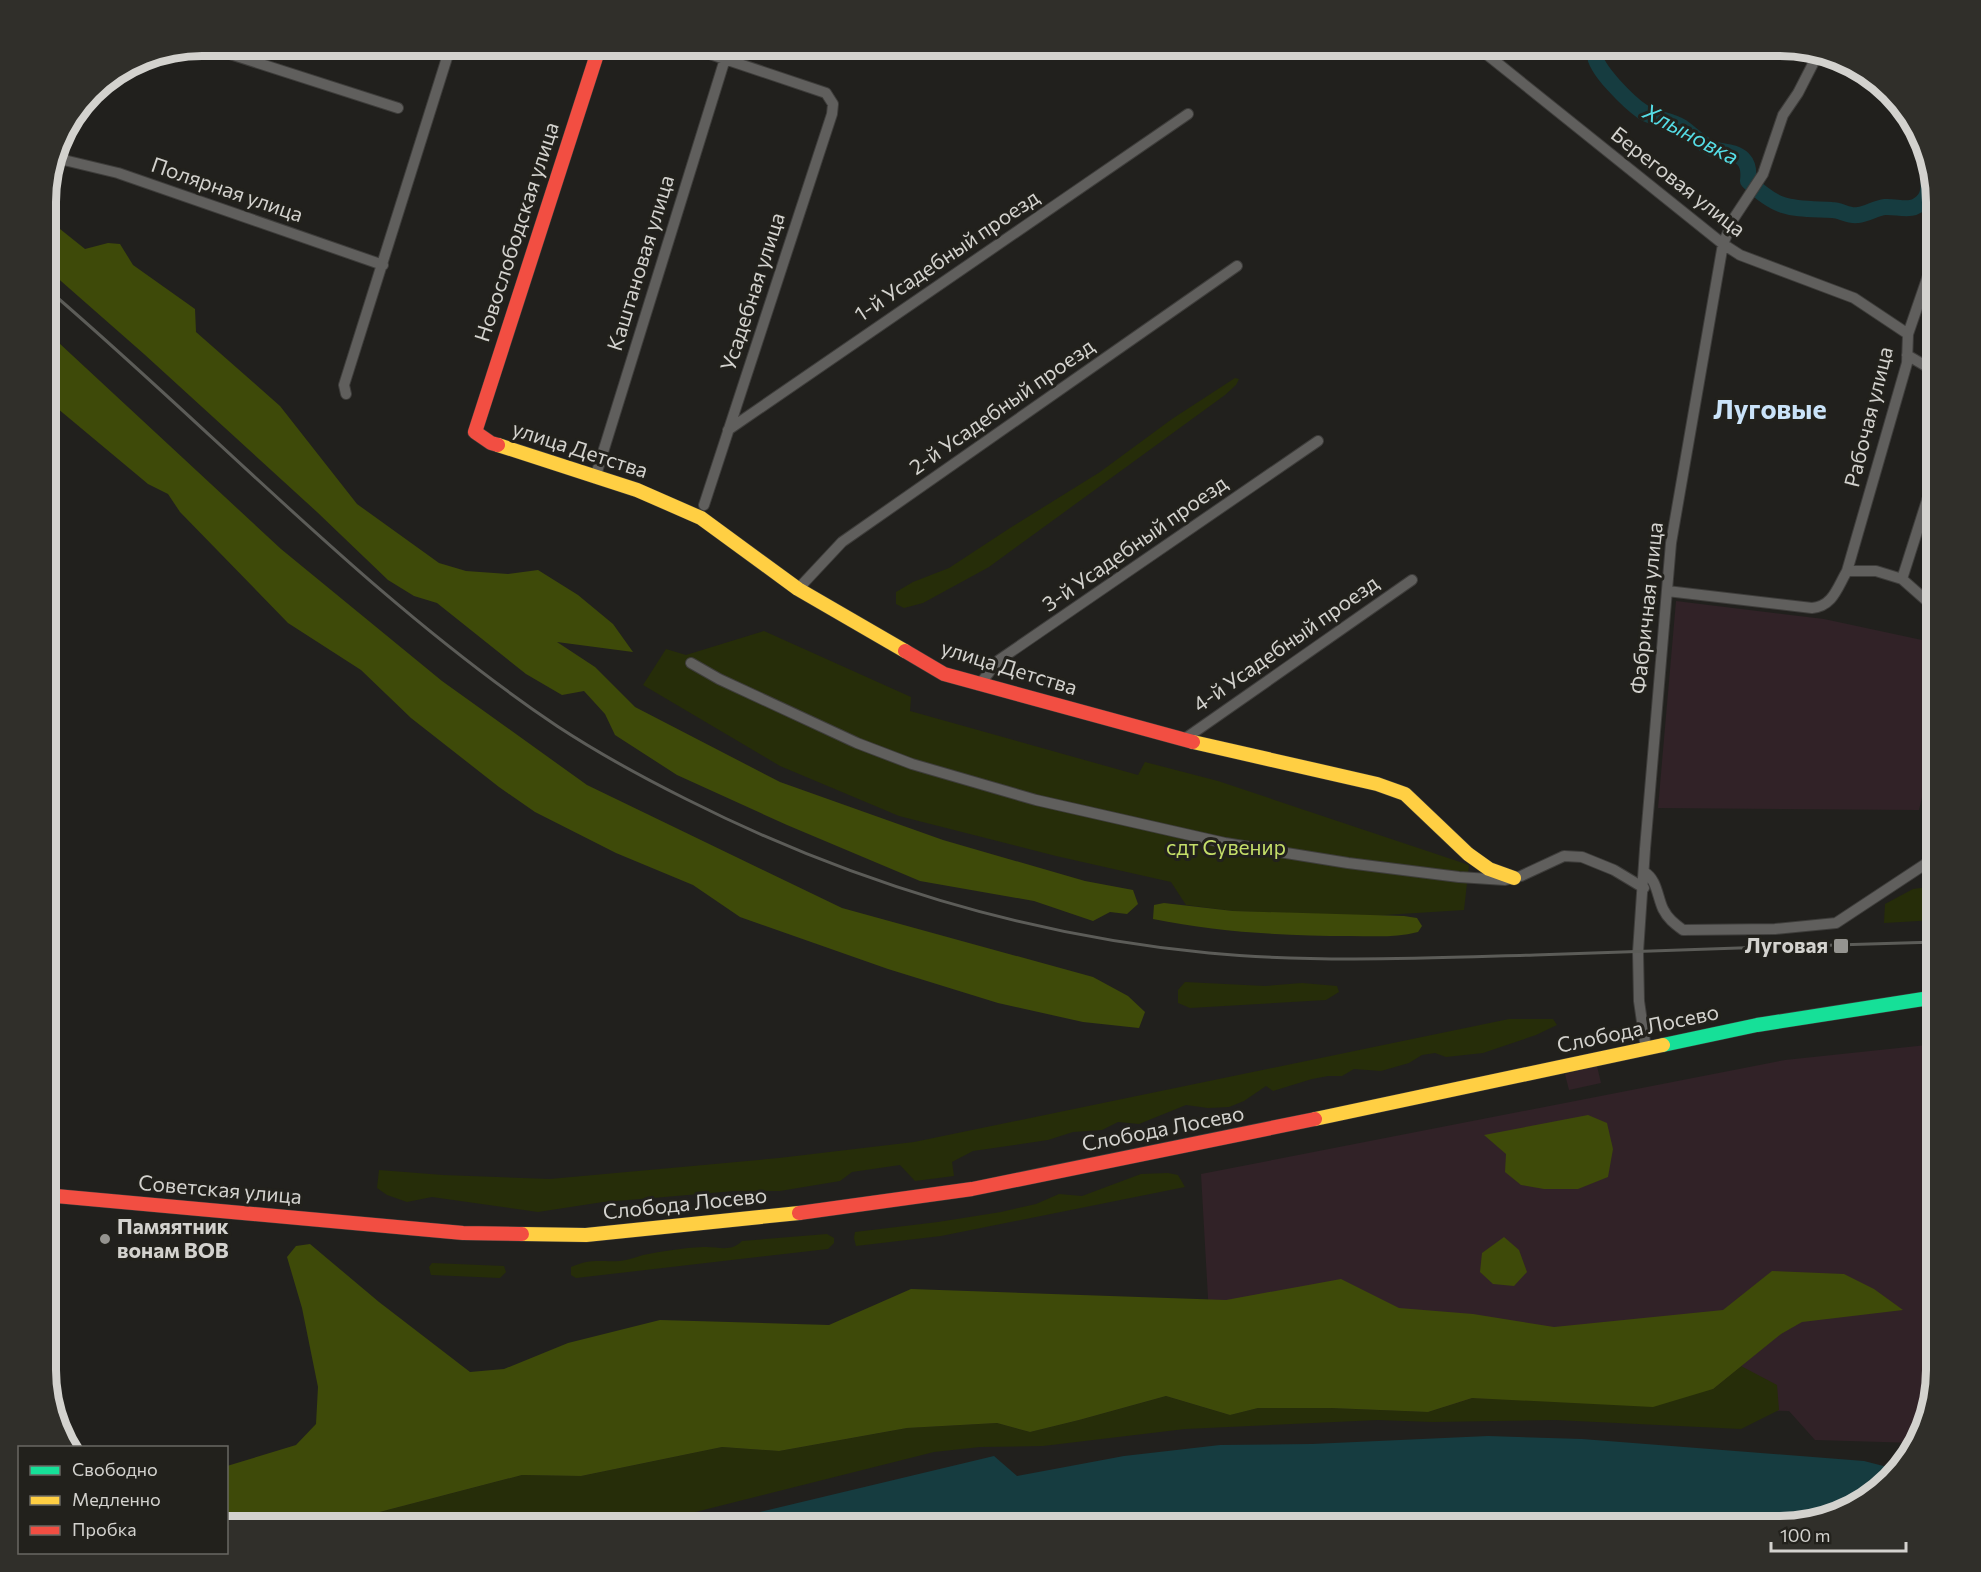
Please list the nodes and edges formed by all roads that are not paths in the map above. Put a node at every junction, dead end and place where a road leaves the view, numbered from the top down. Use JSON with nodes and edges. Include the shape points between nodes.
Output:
{"nodes":[{"id":1,"x":236,"y":56,"type":"edge"},
{"id":2,"x":448,"y":56,"type":"edge"},
{"id":3,"x":596,"y":56,"type":"edge"},
{"id":4,"x":716,"y":56,"type":"edge"},
{"id":5,"x":1489,"y":56,"type":"edge"},
{"id":6,"x":725,"y":59,"type":"junction"},
{"id":7,"x":1815,"y":60,"type":"edge"},
{"id":8,"x":398,"y":108,"type":"dead end"},
{"id":9,"x":1188,"y":114,"type":"dead end"},
{"id":10,"x":62,"y":159,"type":"edge"},
{"id":11,"x":1723,"y":244,"type":"junction"},
{"id":12,"x":383,"y":265,"type":"junction"},
{"id":13,"x":1237,"y":266,"type":"dead end"},
{"id":14,"x":1926,"y":282,"type":"edge"},
{"id":15,"x":1908,"y":334,"type":"junction"},
{"id":16,"x":1907,"y":355,"type":"junction"},
{"id":17,"x":1926,"y":366,"type":"edge"},
{"id":18,"x":346,"y":394,"type":"dead end"},
{"id":19,"x":728,"y":430,"type":"junction"},
{"id":20,"x":475,"y":432,"type":"joint"},
{"id":21,"x":1318,"y":441,"type":"dead end"},
{"id":22,"x":595,"y":478,"type":"junction"},
{"id":23,"x":1926,"y":503,"type":"edge"},
{"id":24,"x":704,"y":505,"type":"dead end"},
{"id":25,"x":1847,"y":571,"type":"junction"},
{"id":26,"x":1902,"y":579,"type":"junction"},
{"id":27,"x":1412,"y":580,"type":"dead end"},
{"id":28,"x":798,"y":589,"type":"junction"},
{"id":29,"x":1666,"y":591,"type":"junction"},
{"id":30,"x":1926,"y":600,"type":"edge"},
{"id":31,"x":691,"y":663,"type":"dead end"},
{"id":32,"x":979,"y":685,"type":"junction"},
{"id":33,"x":1183,"y":740,"type":"junction"},
{"id":34,"x":1926,"y":863,"type":"edge"},
{"id":35,"x":1644,"y":872,"type":"junction"},
{"id":36,"x":1514,"y":878,"type":"junction"},
{"id":37,"x":1644,"y":888,"type":"junction"},
{"id":38,"x":1926,"y":999,"type":"edge"},
{"id":39,"x":1646,"y":1049,"type":"junction"},
{"id":40,"x":56,"y":1197,"type":"edge"},
{"id":41,"x":390,"y":1227,"type":"joint"}],
"edges":[{"from":1,"to":8,"type":"street"},
{"from":2,"to":12,"type":"street"},
{"from":3,"to":20,"type":"main road","name":"Новослободская улица"},
{"from":4,"to":6,"type":"street"},
{"from":5,"to":11,"type":"street","name":"Береговая улица"},
{"from":6,"to":19,"type":"street","name":"Усадебная улица","via":[[826,93],[833,104]]},
{"from":6,"to":22,"type":"street","name":"Каштановая улица"},
{"from":7,"to":11,"type":"street","name":"Фабричная улица","via":[[1783,116],[1763,174],[1734,218]]},
{"from":9,"to":19,"type":"street","name":"1-й Усадебный проезд"},
{"from":10,"to":12,"type":"street","name":"Полярная улица","via":[[118,173]]},
{"from":11,"to":15,"type":"street","name":"Береговая улица","via":[[1740,255],[1854,298]]},
{"from":11,"to":29,"type":"street","name":"Фабричная улица"},
{"from":12,"to":18,"type":"street","via":[[344,385]]},
{"from":13,"to":28,"type":"street","name":"2-й Усадебный проезд","via":[[842,542]]},
{"from":14,"to":15,"type":"street","name":"Рабочая улица"},
{"from":15,"to":16,"type":"street","name":"Рабочая улица"},
{"from":16,"to":17,"type":"street"},
{"from":16,"to":25,"type":"street","name":"Рабочая улица"},
{"from":19,"to":24,"type":"street","name":"Усадебная улица"},
{"from":20,"to":22,"type":"main road","name":"улица Детства","via":[[492,443]]},
{"from":21,"to":32,"type":"street","name":"3-й Усадебный проезд","via":[[999,660]]},
{"from":22,"to":28,"type":"main road","name":"улица Детства","via":[[637,490],[701,518]]},
{"from":23,"to":26,"type":"street"},
{"from":25,"to":26,"type":"street","via":[[1876,571]]},
{"from":25,"to":29,"type":"street","name":"Рабочая улица","via":[[1823,607]]},
{"from":26,"to":30,"type":"street"},
{"from":27,"to":33,"type":"street","name":"4-й Усадебный проезд"},
{"from":28,"to":32,"type":"main road","name":"улица Детства","via":[[944,674]]},
{"from":29,"to":35,"type":"street","name":"Фабричная улица"},
{"from":31,"to":36,"type":"street","via":[[857,743],[912,764],[1036,800],[1225,843],[1348,863],[1490,880]]},
{"from":32,"to":33,"type":"main road","name":"улица Детства"},
{"from":33,"to":36,"type":"main road","name":"улица Детства","via":[[1377,784],[1405,794],[1468,854],[1489,869]]},
{"from":34,"to":35,"type":"street","via":[[1836,923],[1774,929],[1683,930],[1671,921],[1650,875]]},
{"from":35,"to":37,"type":"street","name":"Фабричная улица"},
{"from":36,"to":37,"type":"street","via":[[1564,856],[1582,857]]},
{"from":37,"to":39,"type":"street","name":"Фабричная улица","via":[[1638,956]]},
{"from":38,"to":39,"type":"main road","name":"Слобода Лосево","via":[[1787,1020]]},
{"from":39,"to":41,"type":"main road","name":"Слобода Лосево","via":[[972,1189],[760,1218],[586,1235],[463,1233]]},
{"from":40,"to":41,"type":"main road","name":"Советская улица"}]}
